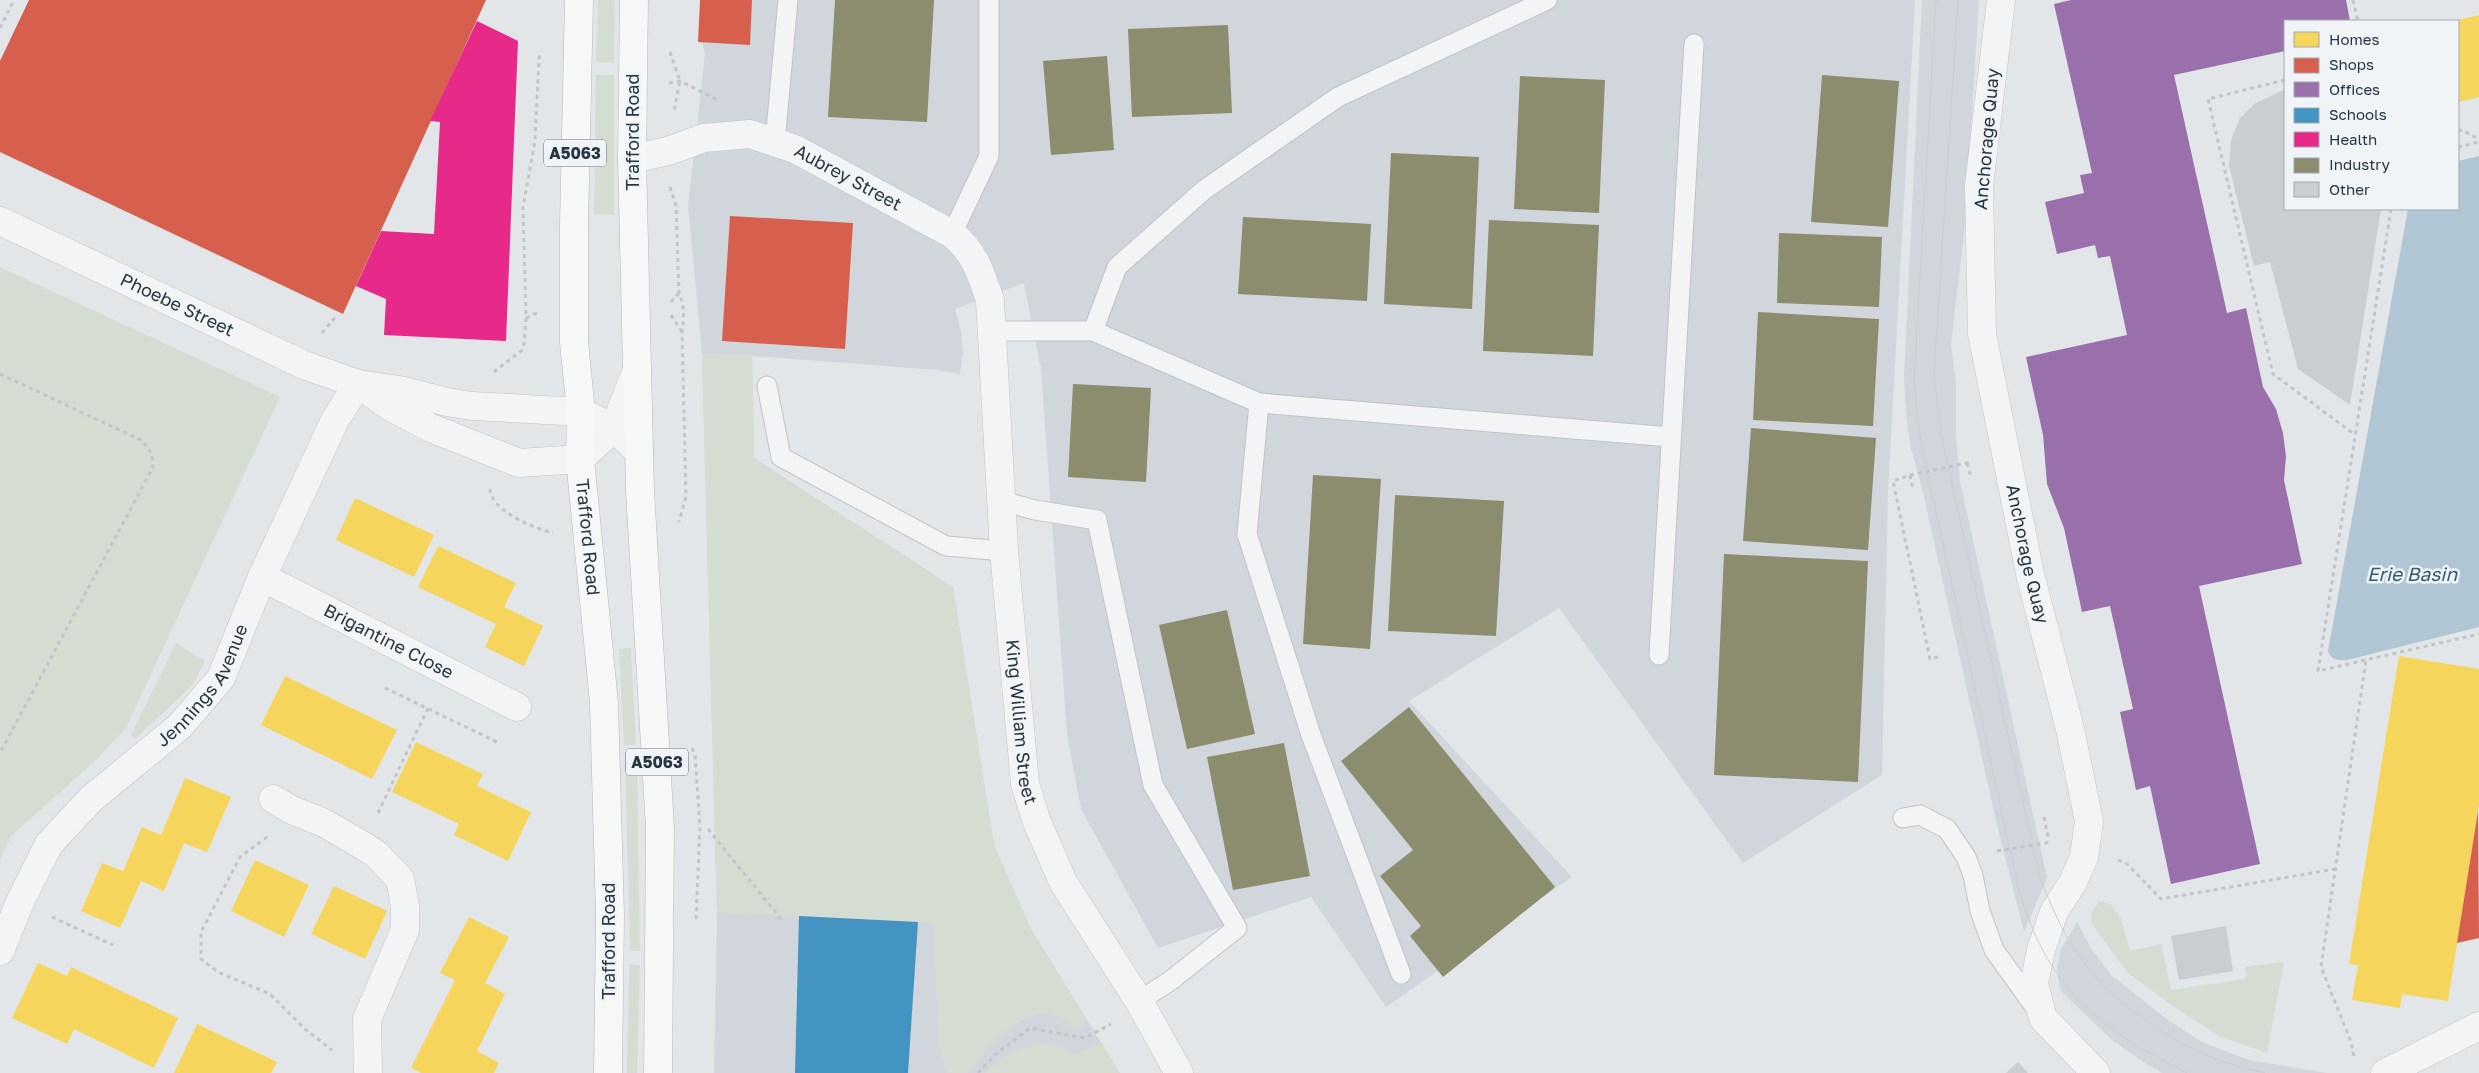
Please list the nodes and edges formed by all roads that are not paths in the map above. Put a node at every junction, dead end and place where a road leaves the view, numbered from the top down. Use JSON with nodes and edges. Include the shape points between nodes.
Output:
{"nodes":[{"id":1,"x":579,"y":0,"type":"edge"},
{"id":2,"x":634,"y":0,"type":"edge"},
{"id":3,"x":788,"y":0,"type":"edge"},
{"id":4,"x":989,"y":0,"type":"edge"},
{"id":5,"x":1547,"y":0,"type":"edge"},
{"id":6,"x":2001,"y":0,"type":"edge"},
{"id":7,"x":1694,"y":44,"type":"dead end"},
{"id":8,"x":776,"y":142,"type":"junction"},
{"id":9,"x":632,"y":160,"type":"junction"},
{"id":10,"x":0,"y":221,"type":"edge"},
{"id":11,"x":952,"y":234,"type":"junction"},
{"id":12,"x":992,"y":331,"type":"junction"},
{"id":13,"x":1093,"y":331,"type":"junction"},
{"id":14,"x":636,"y":370,"type":"junction"},
{"id":15,"x":358,"y":384,"type":"junction"},
{"id":16,"x":767,"y":386,"type":"dead end"},
{"id":17,"x":1259,"y":403,"type":"junction"},
{"id":18,"x":581,"y":412,"type":"junction"},
{"id":19,"x":614,"y":428,"type":"junction"},
{"id":20,"x":1671,"y":437,"type":"junction"},
{"id":21,"x":639,"y":452,"type":"junction"},
{"id":22,"x":580,"y":459,"type":"junction"},
{"id":23,"x":1002,"y":501,"type":"junction"},
{"id":24,"x":1004,"y":552,"type":"junction"},
{"id":25,"x":262,"y":576,"type":"junction"},
{"id":26,"x":1659,"y":655,"type":"dead end"},
{"id":27,"x":517,"y":707,"type":"dead end"},
{"id":28,"x":283,"y":805,"type":"road end"},
{"id":29,"x":1903,"y":818,"type":"dead end"},
{"id":30,"x":0,"y":951,"type":"edge"},
{"id":31,"x":1401,"y":974,"type":"dead end"},
{"id":32,"x":1141,"y":1004,"type":"junction"},
{"id":33,"x":2043,"y":1018,"type":"junction"},
{"id":34,"x":2479,"y":1026,"type":"edge"},
{"id":35,"x":368,"y":1073,"type":"edge"},
{"id":36,"x":608,"y":1073,"type":"edge"},
{"id":37,"x":658,"y":1073,"type":"edge"},
{"id":38,"x":1179,"y":1073,"type":"edge"},
{"id":39,"x":2096,"y":1073,"type":"edge"},
{"id":40,"x":2386,"y":1073,"type":"edge"}],
"edges":[{"from":1,"to":18,"type":"highway","name":"Trafford Road","number":"A5063","via":[[574,342]]},
{"from":2,"to":9,"type":"highway","name":"Trafford Road","number":"A5063"},
{"from":3,"to":8,"type":"lane"},
{"from":4,"to":11,"type":"lane","via":[[989,156]]},
{"from":5,"to":13,"type":"lane","via":[[1338,97],[1204,190],[1117,267]]},
{"from":6,"to":33,"type":"street","name":"Anchorage Quay","via":[[1980,186],[1982,334],[2030,574],[2084,787],[2089,821],[2084,857],[2054,912],[2041,950],[2034,984]]},
{"from":7,"to":20,"type":"lane"},
{"from":8,"to":9,"type":"street","name":"Aubrey Street","via":[[750,134],[668,138]]},
{"from":8,"to":11,"type":"street","name":"Aubrey Street","via":[[845,174]]},
{"from":9,"to":14,"type":"highway","name":"Trafford Road","number":"A5063"},
{"from":10,"to":15,"type":"street","name":"Phoebe Street","via":[[304,365]]},
{"from":11,"to":12,"type":"street","name":"Aubrey Street","via":[[966,245],[980,269],[990,300]]},
{"from":12,"to":13,"type":"lane"},
{"from":12,"to":23,"type":"street","name":"King William Street"},
{"from":13,"to":17,"type":"lane"},
{"from":14,"to":19,"type":"street","number":"A5063"},
{"from":14,"to":21,"type":"highway","name":"Trafford Road","number":"A5063"},
{"from":15,"to":18,"type":"street","name":"Phoebe Street","via":[[472,406]]},
{"from":15,"to":22,"type":"street","name":"Phoebe Street","via":[[391,407],[431,428],[519,463]]},
{"from":15,"to":25,"type":"street","name":"Jennings Avenue","via":[[335,420]]},
{"from":16,"to":24,"type":"lane","via":[[781,457],[946,546]]},
{"from":17,"to":20,"type":"lane"},
{"from":17,"to":31,"type":"lane","via":[[1247,534],[1311,735]]},
{"from":18,"to":19,"type":"street","name":"Phoebe Street"},
{"from":18,"to":22,"type":"highway","name":"Trafford Road","number":"A5063"},
{"from":19,"to":21,"type":"street","name":"Phoebe Street"},
{"from":19,"to":22,"type":"street","number":"A5063"},
{"from":20,"to":26,"type":"lane"},
{"from":21,"to":37,"type":"highway","name":"Trafford Road","number":"A5063","via":[[660,828]]},
{"from":22,"to":36,"type":"highway","name":"Trafford Road","number":"A5063","via":[[598,621],[605,722],[610,915]]},
{"from":23,"to":24,"type":"street","name":"King William Street"},
{"from":23,"to":32,"type":"lane","via":[[1097,520],[1153,785],[1237,928]]},
{"from":24,"to":32,"type":"street","name":"King William Street","via":[[1027,792],[1064,882]]},
{"from":25,"to":27,"type":"street","name":"Brigantine Close"},
{"from":25,"to":30,"type":"street","name":"Jennings Avenue","via":[[221,678],[180,726],[91,799],[49,844]]},
{"from":28,"to":35,"type":"street","via":[[362,845],[376,854],[400,879],[405,930],[366,1019]]},
{"from":29,"to":33,"type":"lane","via":[[1920,815],[1947,828],[1966,857],[1973,875],[1980,911],[1994,950]]},
{"from":32,"to":38,"type":"street","name":"King William Street"},
{"from":33,"to":39,"type":"street","name":"Anchorage Quay"},
{"from":34,"to":40,"type":"street"}]}
